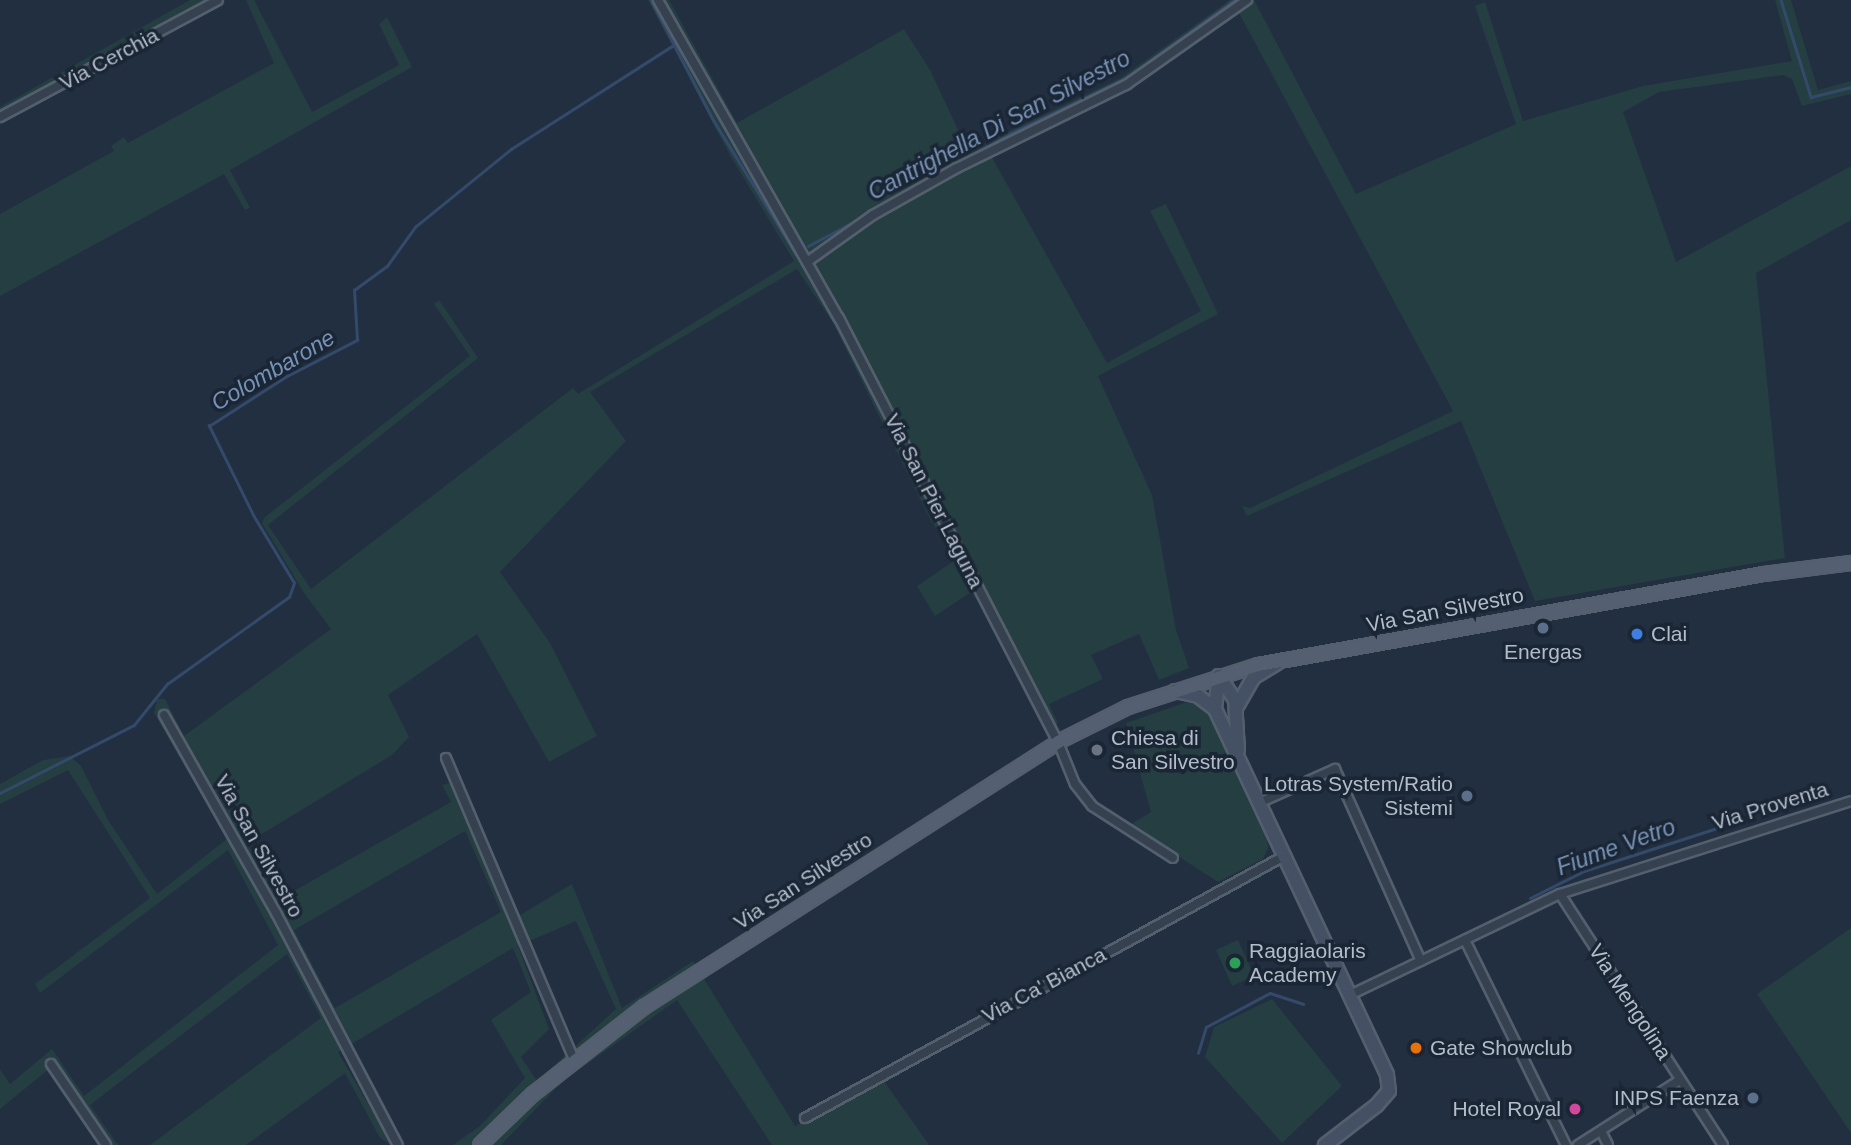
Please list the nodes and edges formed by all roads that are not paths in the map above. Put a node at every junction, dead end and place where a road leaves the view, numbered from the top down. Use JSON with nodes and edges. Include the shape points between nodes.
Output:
{"nodes":[{"id":1,"x":218,"y":0,"type":"edge"},
{"id":2,"x":658,"y":0,"type":"edge"},
{"id":3,"x":1247,"y":0,"type":"edge"},
{"id":4,"x":0,"y":117,"type":"edge"},
{"id":5,"x":807,"y":262,"type":"junction"},
{"id":6,"x":1851,"y":563,"type":"edge"},
{"id":7,"x":1284,"y":661,"type":"junction"},
{"id":8,"x":1219,"y":676,"type":"junction"},
{"id":9,"x":1171,"y":691,"type":"junction"},
{"id":10,"x":1236,"y":708,"type":"junction"},
{"id":11,"x":1215,"y":709,"type":"junction"},
{"id":12,"x":164,"y":715,"type":"dead end"},
{"id":13,"x":1058,"y":742,"type":"junction"},
{"id":14,"x":1238,"y":750,"type":"junction"},
{"id":15,"x":446,"y":758,"type":"dead end"},
{"id":16,"x":1851,"y":801,"type":"edge"},
{"id":17,"x":1261,"y":802,"type":"junction"},
{"id":18,"x":1286,"y":855,"type":"junction"},
{"id":19,"x":1173,"y":858,"type":"dead end"},
{"id":20,"x":1560,"y":894,"type":"junction"},
{"id":21,"x":1465,"y":940,"type":"junction"},
{"id":22,"x":1421,"y":961,"type":"junction"},
{"id":23,"x":1350,"y":995,"type":"junction"},
{"id":24,"x":575,"y":1062,"type":"junction"},
{"id":25,"x":51,"y":1064,"type":"dead end"},
{"id":26,"x":1680,"y":1080,"type":"junction"},
{"id":27,"x":805,"y":1118,"type":"dead end"},
{"id":28,"x":1602,"y":1133,"type":"junction"},
{"id":29,"x":106,"y":1145,"type":"edge"},
{"id":30,"x":398,"y":1145,"type":"edge"},
{"id":31,"x":480,"y":1145,"type":"edge"},
{"id":32,"x":1325,"y":1145,"type":"edge"},
{"id":33,"x":1566,"y":1145,"type":"edge"},
{"id":34,"x":1578,"y":1145,"type":"edge"},
{"id":35,"x":1608,"y":1145,"type":"edge"},
{"id":36,"x":1723,"y":1145,"type":"edge"}],
"edges":[{"from":1,"to":4,"type":"street","name":"Via Cerchia"},
{"from":2,"to":5,"type":"street","name":"Via San Pier Laguna"},
{"from":3,"to":5,"type":"street","via":[[1126,85],[955,169],[873,215]]},
{"from":5,"to":13,"type":"street","name":"Via San Pier Laguna"},
{"from":6,"to":7,"type":"main road","name":"Via San Silvestro","via":[[1763,573]]},
{"from":7,"to":8,"type":"main road","name":"Via San Silvestro"},
{"from":7,"to":10,"type":"street","via":[[1254,677]]},
{"from":8,"to":9,"type":"main road","name":"Via San Silvestro"},
{"from":8,"to":10,"type":"street","via":[[1233,690]]},
{"from":8,"to":11,"type":"street"},
{"from":9,"to":11,"type":"street","via":[[1198,696]]},
{"from":9,"to":13,"type":"main road","name":"Via San Silvestro"},
{"from":10,"to":14,"type":"street"},
{"from":11,"to":14,"type":"street"},
{"from":12,"to":30,"type":"street","name":"Via San Silvestro","via":[[276,913]]},
{"from":13,"to":19,"type":"street","via":[[1075,785],[1092,806]]},
{"from":13,"to":24,"type":"main road","name":"Via San Silvestro","via":[[644,1007]]},
{"from":14,"to":17,"type":"street"},
{"from":15,"to":24,"type":"street"},
{"from":16,"to":20,"type":"street","name":"Via Proventa"},
{"from":17,"to":18,"type":"street"},
{"from":17,"to":22,"type":"street","via":[[1335,769]]},
{"from":18,"to":23,"type":"street"},
{"from":18,"to":27,"type":"street","name":"Via Ca' Bianca"},
{"from":20,"to":21,"type":"street","name":"Via Proventa"},
{"from":20,"to":26,"type":"street","name":"Via Mengolina"},
{"from":21,"to":22,"type":"street","name":"Via Proventa"},
{"from":21,"to":33,"type":"street"},
{"from":22,"to":23,"type":"street","name":"Via Proventa"},
{"from":23,"to":32,"type":"street","via":[[1387,1075],[1389,1091]]},
{"from":24,"to":31,"type":"main road","name":"Via San Silvestro"},
{"from":25,"to":29,"type":"street"},
{"from":26,"to":28,"type":"street"},
{"from":26,"to":36,"type":"street","name":"Via Mengolina"},
{"from":28,"to":34,"type":"street"},
{"from":28,"to":35,"type":"street"}]}
